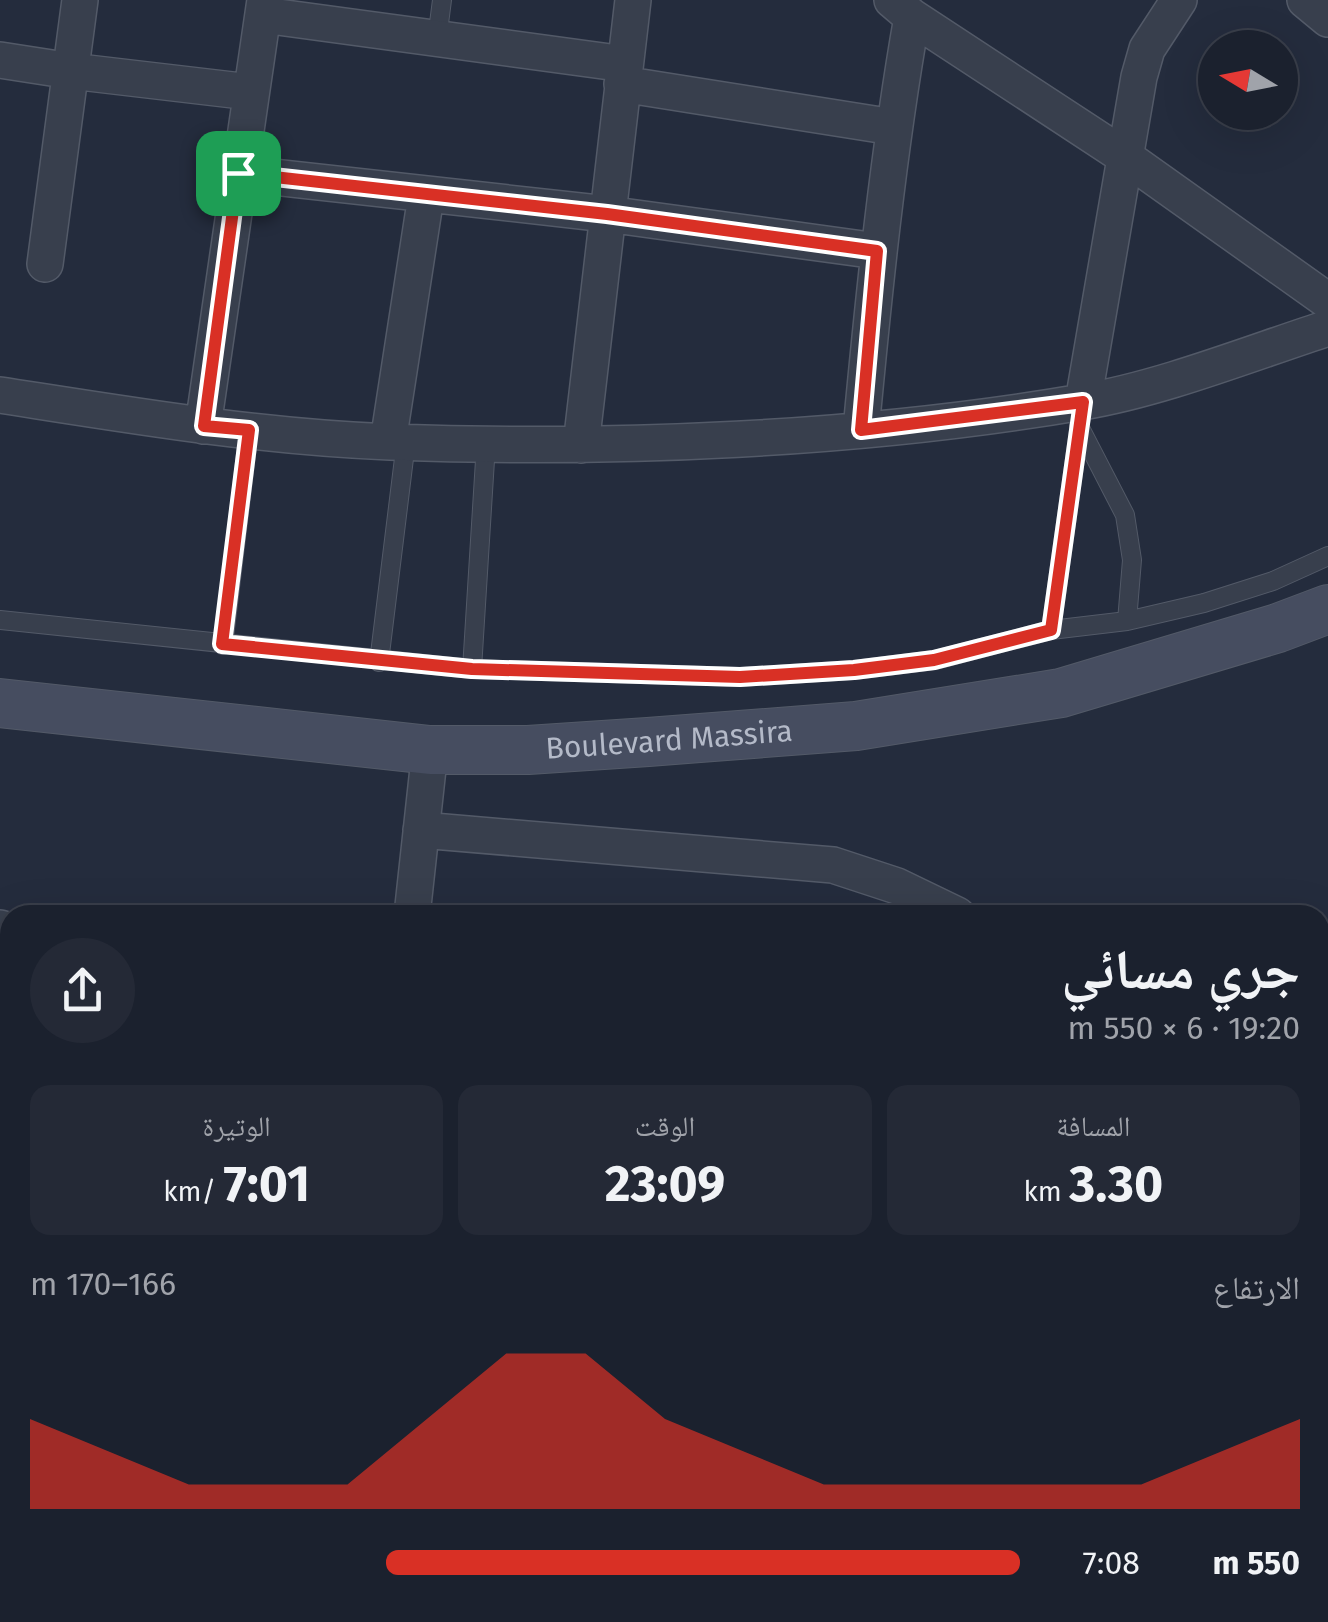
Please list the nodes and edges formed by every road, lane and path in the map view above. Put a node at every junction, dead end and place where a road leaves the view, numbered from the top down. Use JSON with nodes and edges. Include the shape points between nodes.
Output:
{"nodes":[{"id":1,"x":80,"y":0,"type":"edge"},
{"id":2,"x":442,"y":0,"type":"edge"},
{"id":3,"x":634,"y":0,"type":"edge"},
{"id":4,"x":1179,"y":0,"type":"edge"},
{"id":5,"x":1305,"y":0,"type":"edge"},
{"id":6,"x":264,"y":8,"type":"edge"},
{"id":7,"x":902,"y":8,"type":"edge"},
{"id":8,"x":1328,"y":19,"type":"edge"},
{"id":9,"x":438,"y":38,"type":"junction"},
{"id":10,"x":0,"y":60,"type":"edge"},
{"id":11,"x":71,"y":72,"type":"junction"},
{"id":12,"x":624,"y":74,"type":"junction"},
{"id":13,"x":250,"y":92,"type":"junction"},
{"id":14,"x":893,"y":128,"type":"junction"},
{"id":15,"x":1124,"y":156,"type":"junction"},
{"id":16,"x":238,"y":173,"type":"junction"},
{"id":17,"x":426,"y":196,"type":"junction"},
{"id":18,"x":607,"y":214,"type":"junction"},
{"id":19,"x":877,"y":251,"type":"junction"},
{"id":20,"x":46,"y":264,"type":"dead end"},
{"id":21,"x":1328,"y":301,"type":"edge"},
{"id":22,"x":1328,"y":328,"type":"edge"},
{"id":23,"x":0,"y":395,"type":"edge"},
{"id":24,"x":1081,"y":414,"type":"junction"},
{"id":25,"x":204,"y":426,"type":"junction"},
{"id":26,"x":249,"y":430,"type":"junction"},
{"id":27,"x":861,"y":430,"type":"junction"},
{"id":28,"x":397,"y":442,"type":"junction"},
{"id":29,"x":486,"y":444,"type":"junction"},
{"id":30,"x":580,"y":445,"type":"junction"},
{"id":31,"x":1328,"y":556,"type":"edge"},
{"id":32,"x":1328,"y":609,"type":"edge"},
{"id":33,"x":0,"y":620,"type":"edge"},
{"id":34,"x":1127,"y":621,"type":"junction"},
{"id":35,"x":1051,"y":630,"type":"junction"},
{"id":36,"x":222,"y":644,"type":"junction"},
{"id":37,"x":379,"y":662,"type":"junction"},
{"id":38,"x":472,"y":669,"type":"junction"},
{"id":39,"x":0,"y":704,"type":"edge"},
{"id":40,"x":430,"y":750,"type":"junction"},
{"id":41,"x":421,"y":830,"type":"junction"},
{"id":42,"x":896,"y":901,"type":"edge"},
{"id":43,"x":413,"y":905,"type":"edge"}],
"edges":[{"from":1,"to":11,"type":"street"},
{"from":2,"to":9,"type":"lane"},
{"from":3,"to":12,"type":"street"},
{"from":4,"to":15,"type":"street","via":[[1146,48]]},
{"from":5,"to":8,"type":"street"},
{"from":6,"to":9,"type":"street"},
{"from":6,"to":13,"type":"street"},
{"from":7,"to":14,"type":"street"},
{"from":7,"to":15,"type":"street"},
{"from":9,"to":12,"type":"street"},
{"from":10,"to":11,"type":"street"},
{"from":11,"to":13,"type":"street"},
{"from":11,"to":20,"type":"street"},
{"from":12,"to":14,"type":"street"},
{"from":12,"to":18,"type":"street"},
{"from":13,"to":16,"type":"street"},
{"from":14,"to":19,"type":"street"},
{"from":15,"to":21,"type":"street"},
{"from":15,"to":24,"type":"street"},
{"from":16,"to":17,"type":"street"},
{"from":16,"to":25,"type":"street"},
{"from":17,"to":18,"type":"street"},
{"from":17,"to":28,"type":"street"},
{"from":18,"to":19,"type":"street"},
{"from":18,"to":30,"type":"street"},
{"from":19,"to":27,"type":"street"},
{"from":22,"to":24,"type":"street","via":[[1122,394]]},
{"from":23,"to":25,"type":"street"},
{"from":24,"to":27,"type":"street"},
{"from":24,"to":34,"type":"lane","via":[[1125,515],[1132,560]]},
{"from":24,"to":35,"type":"lane"},
{"from":25,"to":26,"type":"street"},
{"from":26,"to":28,"type":"street"},
{"from":26,"to":36,"type":"lane"},
{"from":27,"to":30,"type":"street"},
{"from":28,"to":29,"type":"street"},
{"from":28,"to":37,"type":"lane"},
{"from":29,"to":30,"type":"street"},
{"from":29,"to":38,"type":"lane"},
{"from":31,"to":34,"type":"lane","via":[[1274,581]]},
{"from":32,"to":40,"type":"main road","name":"Boulevard Massira","via":[[1061,692],[856,726],[528,750]]},
{"from":33,"to":36,"type":"lane"},
{"from":34,"to":35,"type":"lane"},
{"from":35,"to":38,"type":"lane","via":[[934,660],[854,670],[740,677]]},
{"from":36,"to":37,"type":"lane"},
{"from":37,"to":38,"type":"lane"},
{"from":39,"to":40,"type":"main road","name":"Boulevard Massira"},
{"from":40,"to":41,"type":"street"},
{"from":41,"to":42,"type":"street","via":[[832,865]]},
{"from":41,"to":43,"type":"street"}]}
